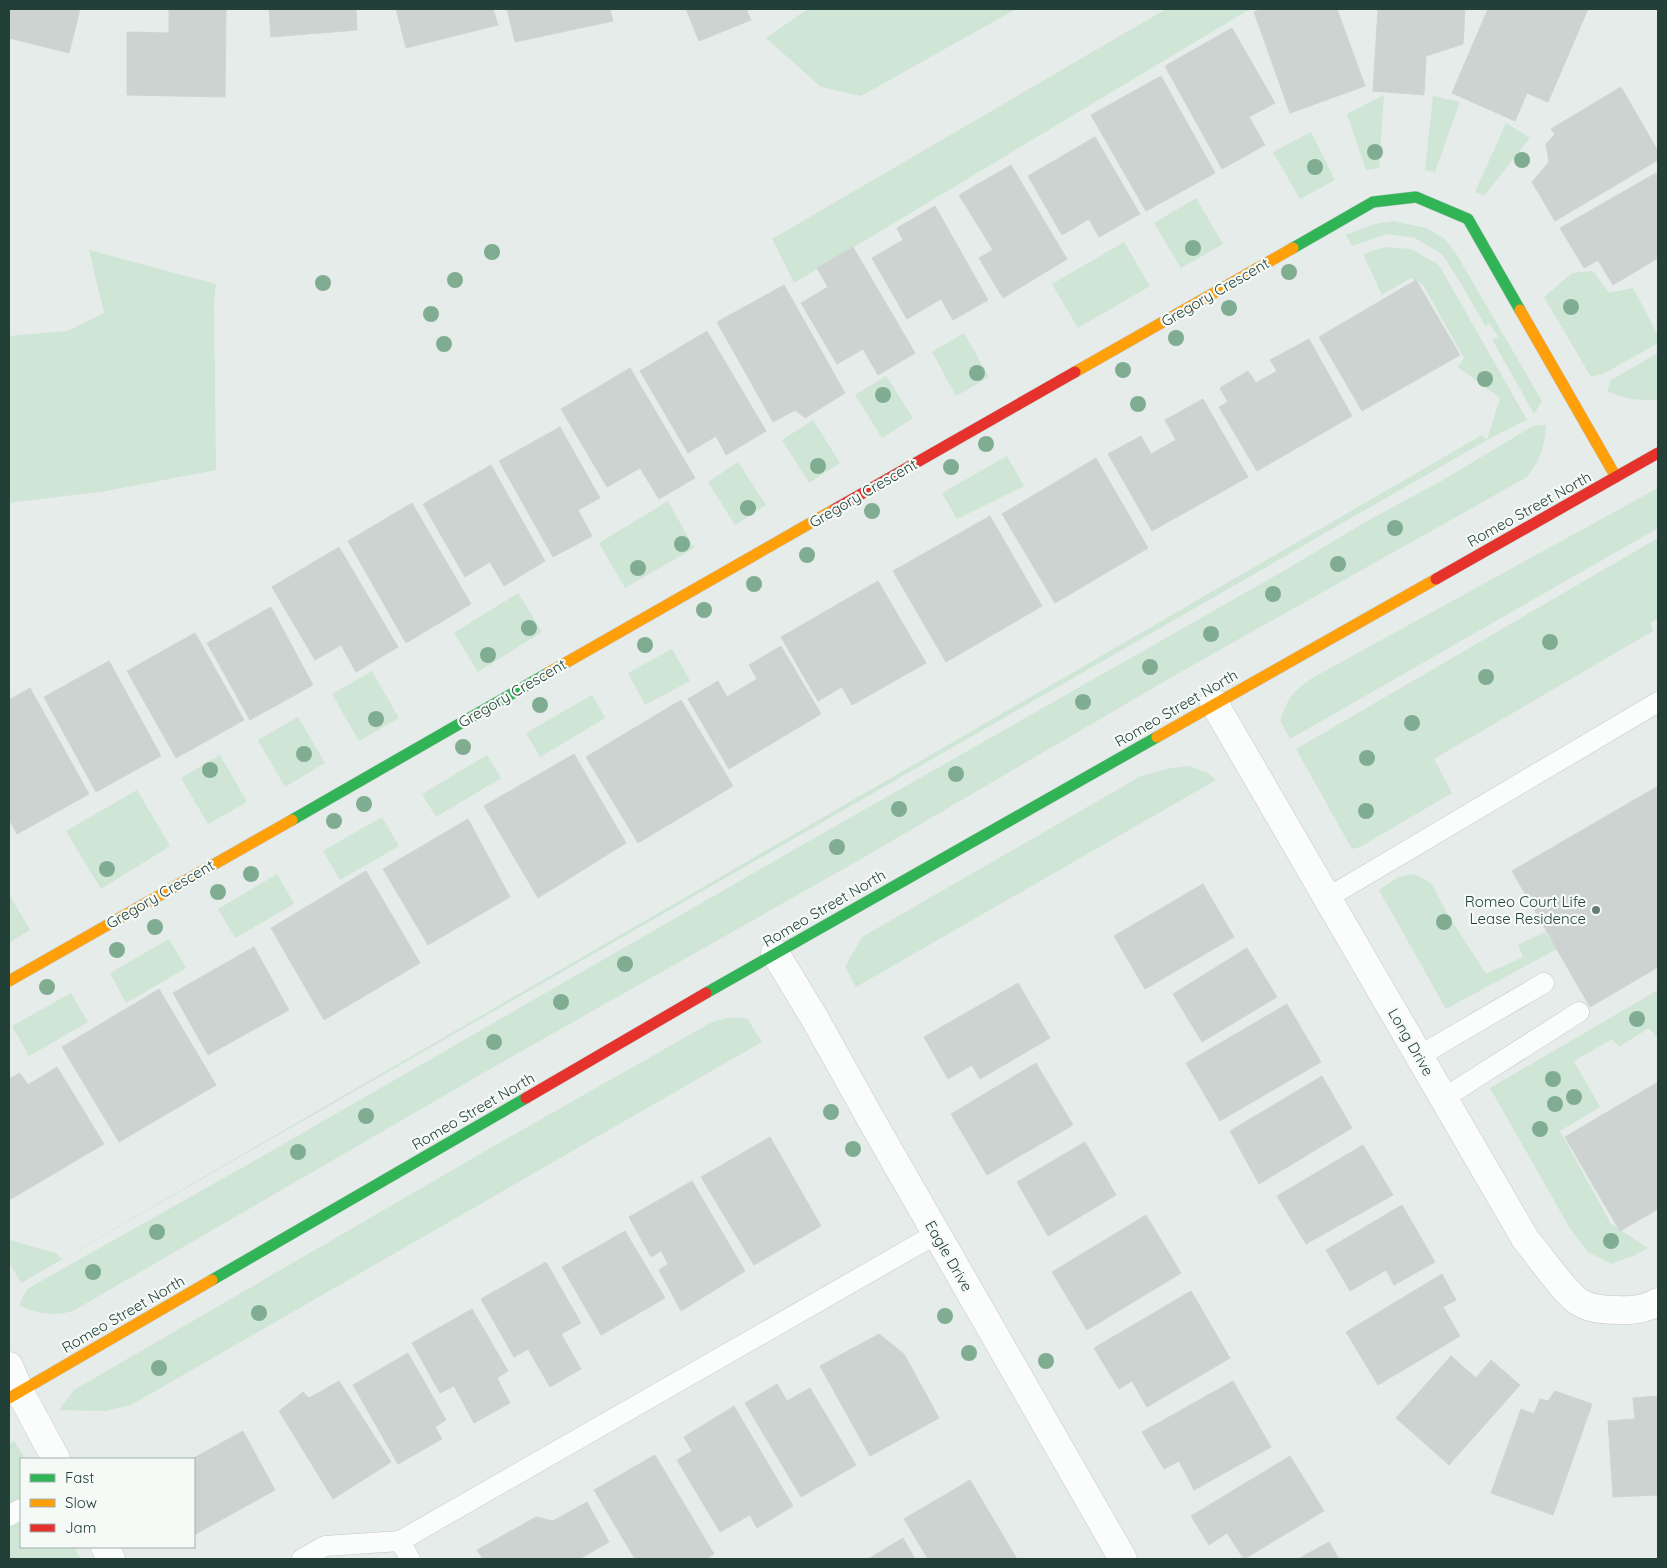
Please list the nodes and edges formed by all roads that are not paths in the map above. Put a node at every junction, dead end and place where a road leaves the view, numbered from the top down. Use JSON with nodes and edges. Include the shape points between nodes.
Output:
{"nodes":[{"id":1,"x":1658,"y":453,"type":"edge"},
{"id":2,"x":1616,"y":477,"type":"junction"},
{"id":3,"x":1658,"y":702,"type":"edge"},
{"id":4,"x":1214,"y":704,"type":"junction"},
{"id":5,"x":1327,"y":898,"type":"junction"},
{"id":6,"x":775,"y":953,"type":"junction"},
{"id":7,"x":9,"y":981,"type":"edge"},
{"id":8,"x":1544,"y":983,"type":"dead end"},
{"id":9,"x":1579,"y":1012,"type":"dead end"},
{"id":10,"x":1419,"y":1056,"type":"junction"},
{"id":11,"x":1444,"y":1098,"type":"junction"},
{"id":12,"x":936,"y":1234,"type":"junction"},
{"id":13,"x":1658,"y":1302,"type":"edge"},
{"id":14,"x":9,"y":1366,"type":"edge"},
{"id":15,"x":14,"y":1395,"type":"edge"},
{"id":16,"x":55,"y":1458,"type":"edge"},
{"id":17,"x":20,"y":1510,"type":"edge"},
{"id":18,"x":9,"y":1516,"type":"edge"},
{"id":19,"x":400,"y":1541,"type":"junction"},
{"id":20,"x":106,"y":1548,"type":"edge"},
{"id":21,"x":112,"y":1559,"type":"edge"},
{"id":22,"x":302,"y":1559,"type":"edge"},
{"id":23,"x":410,"y":1559,"type":"edge"},
{"id":24,"x":1123,"y":1559,"type":"edge"}],
"edges":[{"from":1,"to":2,"type":"street","name":"Romeo Street North"},
{"from":2,"to":4,"type":"street","name":"Romeo Street North"},
{"from":2,"to":7,"type":"street","name":"Gregory Crescent","via":[[1468,219],[1416,197],[1373,202]]},
{"from":3,"to":5,"type":"lane"},
{"from":4,"to":5,"type":"street","name":"Long Drive"},
{"from":4,"to":6,"type":"street","name":"Romeo Street North"},
{"from":5,"to":10,"type":"street","name":"Long Drive"},
{"from":6,"to":12,"type":"street","name":"Eagle Drive"},
{"from":6,"to":15,"type":"street","name":"Romeo Street North"},
{"from":8,"to":10,"type":"lane"},
{"from":9,"to":11,"type":"lane"},
{"from":10,"to":11,"type":"street","name":"Long Drive"},
{"from":11,"to":13,"type":"street","name":"Long Drive","via":[[1526,1240],[1566,1290],[1580,1302],[1598,1309],[1622,1311],[1650,1307]]},
{"from":12,"to":19,"type":"lane"},
{"from":12,"to":24,"type":"street","name":"Eagle Drive"},
{"from":14,"to":15,"type":"street"},
{"from":15,"to":16,"type":"street"},
{"from":17,"to":18,"type":"lane"},
{"from":19,"to":22,"type":"lane","via":[[325,1546]]},
{"from":19,"to":23,"type":"lane"},
{"from":20,"to":21,"type":"street"}]}
